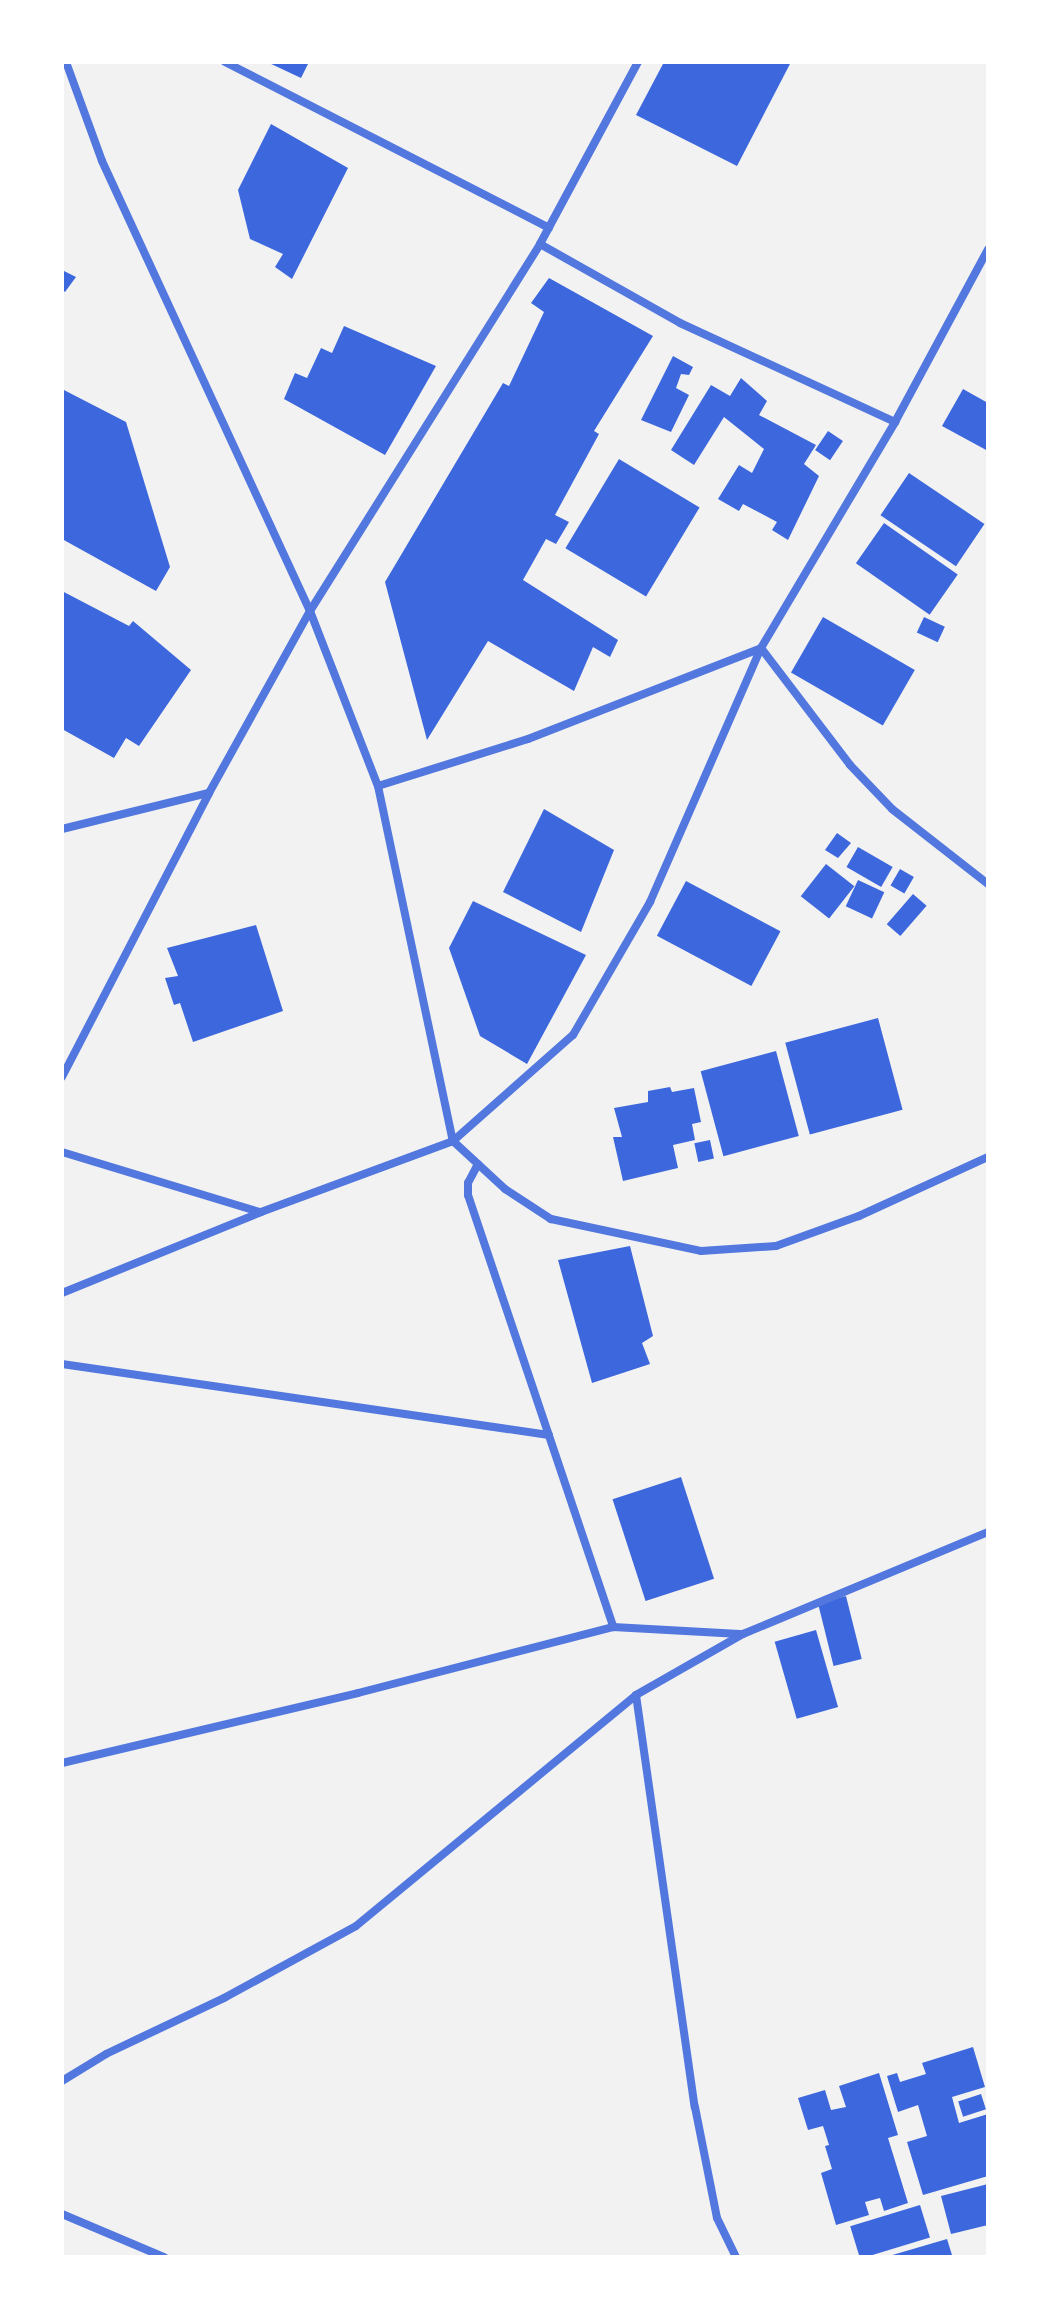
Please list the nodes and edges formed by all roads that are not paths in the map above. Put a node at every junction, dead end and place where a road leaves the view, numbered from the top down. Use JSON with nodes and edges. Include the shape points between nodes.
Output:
{"nodes":[{"id":1,"x":66,"y":62,"type":"edge"},
{"id":2,"x":225,"y":62,"type":"edge"},
{"id":3,"x":638,"y":62,"type":"edge"},
{"id":4,"x":549,"y":228,"type":"junction"},
{"id":5,"x":540,"y":244,"type":"junction"},
{"id":6,"x":988,"y":249,"type":"edge"},
{"id":7,"x":895,"y":422,"type":"junction"},
{"id":8,"x":310,"y":611,"type":"junction"},
{"id":9,"x":761,"y":648,"type":"junction"},
{"id":10,"x":378,"y":786,"type":"junction"},
{"id":11,"x":209,"y":793,"type":"junction"},
{"id":12,"x":62,"y":829,"type":"edge"},
{"id":13,"x":988,"y":884,"type":"edge"},
{"id":14,"x":62,"y":1077,"type":"edge"},
{"id":15,"x":453,"y":1141,"type":"junction"},
{"id":16,"x":62,"y":1152,"type":"edge"},
{"id":17,"x":988,"y":1157,"type":"edge"},
{"id":18,"x":478,"y":1164,"type":"junction"},
{"id":19,"x":261,"y":1212,"type":"junction"},
{"id":20,"x":62,"y":1293,"type":"edge"},
{"id":21,"x":62,"y":1364,"type":"edge"},
{"id":22,"x":549,"y":1435,"type":"junction"},
{"id":23,"x":988,"y":1532,"type":"edge"},
{"id":24,"x":613,"y":1627,"type":"junction"},
{"id":25,"x":743,"y":1634,"type":"junction"},
{"id":26,"x":636,"y":1695,"type":"junction"},
{"id":27,"x":62,"y":1763,"type":"edge"},
{"id":28,"x":62,"y":2081,"type":"edge"},
{"id":29,"x":62,"y":2214,"type":"edge"},
{"id":30,"x":164,"y":2257,"type":"edge"},
{"id":31,"x":736,"y":2257,"type":"edge"}],
"edges":[{"from":1,"to":8,"type":"street","via":[[102,161]]},
{"from":2,"to":4,"type":"street"},
{"from":3,"to":4,"type":"street"},
{"from":4,"to":5,"type":"street"},
{"from":5,"to":7,"type":"street","via":[[680,323]]},
{"from":5,"to":8,"type":"street"},
{"from":6,"to":7,"type":"street"},
{"from":7,"to":9,"type":"street"},
{"from":8,"to":10,"type":"street"},
{"from":8,"to":11,"type":"street"},
{"from":9,"to":10,"type":"street","via":[[528,739]]},
{"from":9,"to":13,"type":"street","via":[[850,765],[892,809]]},
{"from":9,"to":15,"type":"street","via":[[650,902],[573,1035]]},
{"from":10,"to":15,"type":"street"},
{"from":11,"to":12,"type":"street"},
{"from":11,"to":14,"type":"street"},
{"from":15,"to":18,"type":"street"},
{"from":15,"to":19,"type":"street"},
{"from":16,"to":19,"type":"street"},
{"from":17,"to":18,"type":"street","via":[[859,1216],[776,1246],[701,1251],[551,1219]]},
{"from":18,"to":22,"type":"street","via":[[468,1195]]},
{"from":19,"to":20,"type":"street"},
{"from":21,"to":22,"type":"street"},
{"from":22,"to":24,"type":"street"},
{"from":23,"to":25,"type":"street"},
{"from":24,"to":25,"type":"street"},
{"from":24,"to":27,"type":"street"},
{"from":25,"to":26,"type":"street"},
{"from":26,"to":28,"type":"street","via":[[356,1926]]},
{"from":26,"to":31,"type":"street","via":[[695,2107],[717,2218]]},
{"from":29,"to":30,"type":"street"}]}
